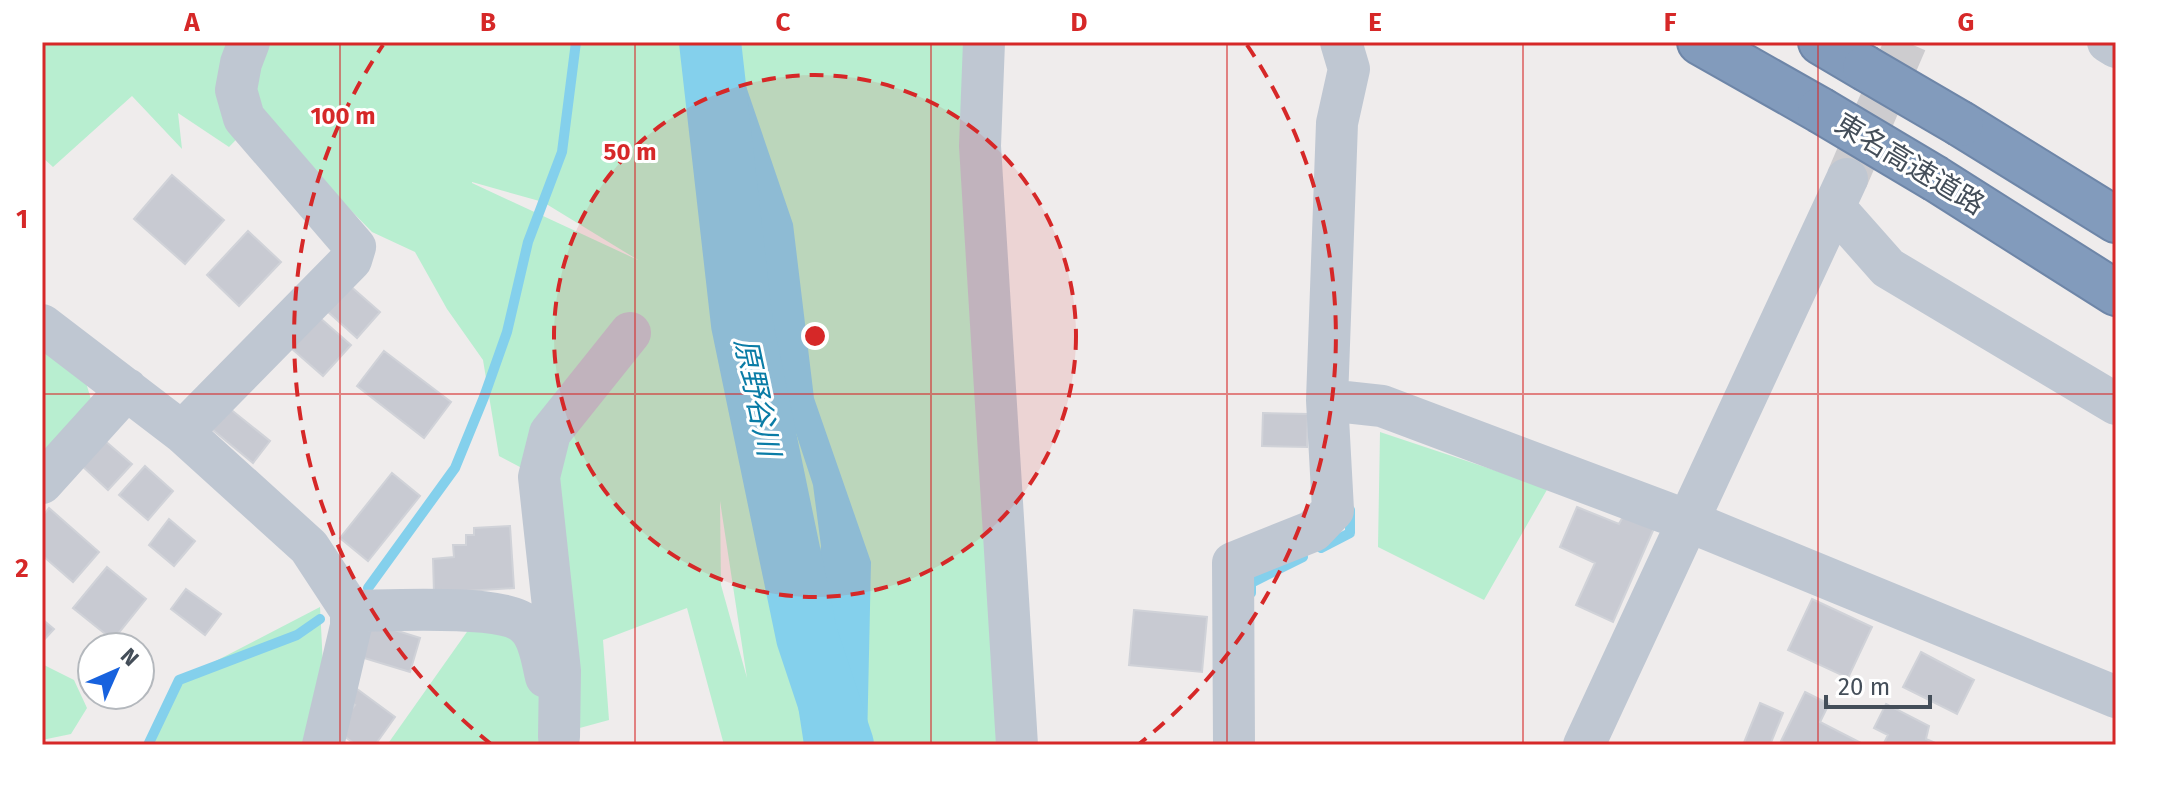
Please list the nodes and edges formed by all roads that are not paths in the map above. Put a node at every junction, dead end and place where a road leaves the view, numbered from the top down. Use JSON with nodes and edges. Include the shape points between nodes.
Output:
{"nodes":[{"id":1,"x":249,"y":42,"type":"edge"},
{"id":2,"x":984,"y":42,"type":"edge"},
{"id":3,"x":1341,"y":42,"type":"edge"},
{"id":4,"x":1700,"y":42,"type":"edge"},
{"id":5,"x":1821,"y":42,"type":"edge"},
{"id":6,"x":2108,"y":42,"type":"edge"},
{"id":7,"x":2116,"y":47,"type":"edge"},
{"id":8,"x":2116,"y":220,"type":"edge"},
{"id":9,"x":2116,"y":293,"type":"edge"},
{"id":10,"x":42,"y":325,"type":"edge"},
{"id":11,"x":630,"y":333,"type":"dead end"},
{"id":12,"x":127,"y":389,"type":"junction"},
{"id":13,"x":1327,"y":400,"type":"junction"},
{"id":14,"x":2116,"y":404,"type":"edge"},
{"id":15,"x":182,"y":432,"type":"junction"},
{"id":16,"x":42,"y":483,"type":"edge"},
{"id":17,"x":1688,"y":521,"type":"junction"},
{"id":18,"x":351,"y":611,"type":"junction"},
{"id":19,"x":2116,"y":697,"type":"edge"},
{"id":20,"x":559,"y":741,"type":"edge"},
{"id":21,"x":323,"y":745,"type":"edge"},
{"id":22,"x":1017,"y":745,"type":"edge"},
{"id":23,"x":1234,"y":745,"type":"edge"},
{"id":24,"x":1584,"y":745,"type":"edge"}],
"edges":[{"from":1,"to":15,"type":"street","via":[[236,90],[244,118],[355,247],[351,260]]},
{"from":2,"to":22,"type":"street","via":[[980,146]]},
{"from":3,"to":13,"type":"street","via":[[1349,69],[1337,123]]},
{"from":4,"to":9,"type":"highway","name":"東名高速道路","bridge":true,"via":[[1936,179]]},
{"from":5,"to":8,"type":"highway","bridge":true},
{"from":6,"to":7,"type":"street"},
{"from":10,"to":12,"type":"street"},
{"from":11,"to":20,"type":"street","via":[[550,433],[539,477],[560,671]]},
{"from":12,"to":15,"type":"street"},
{"from":12,"to":16,"type":"street"},
{"from":13,"to":17,"type":"street","via":[[1382,406]]},
{"from":13,"to":23,"type":"street","via":[[1333,510],[1313,531],[1233,563]]},
{"from":14,"to":17,"type":"street","via":[[1888,268],[1841,193]]},
{"from":15,"to":18,"type":"street","via":[[309,547]]},
{"from":17,"to":19,"type":"street"},
{"from":17,"to":24,"type":"street"},
{"from":18,"to":20,"type":"street","via":[[503,613],[527,625],[539,647]]},
{"from":18,"to":21,"type":"street"}]}
